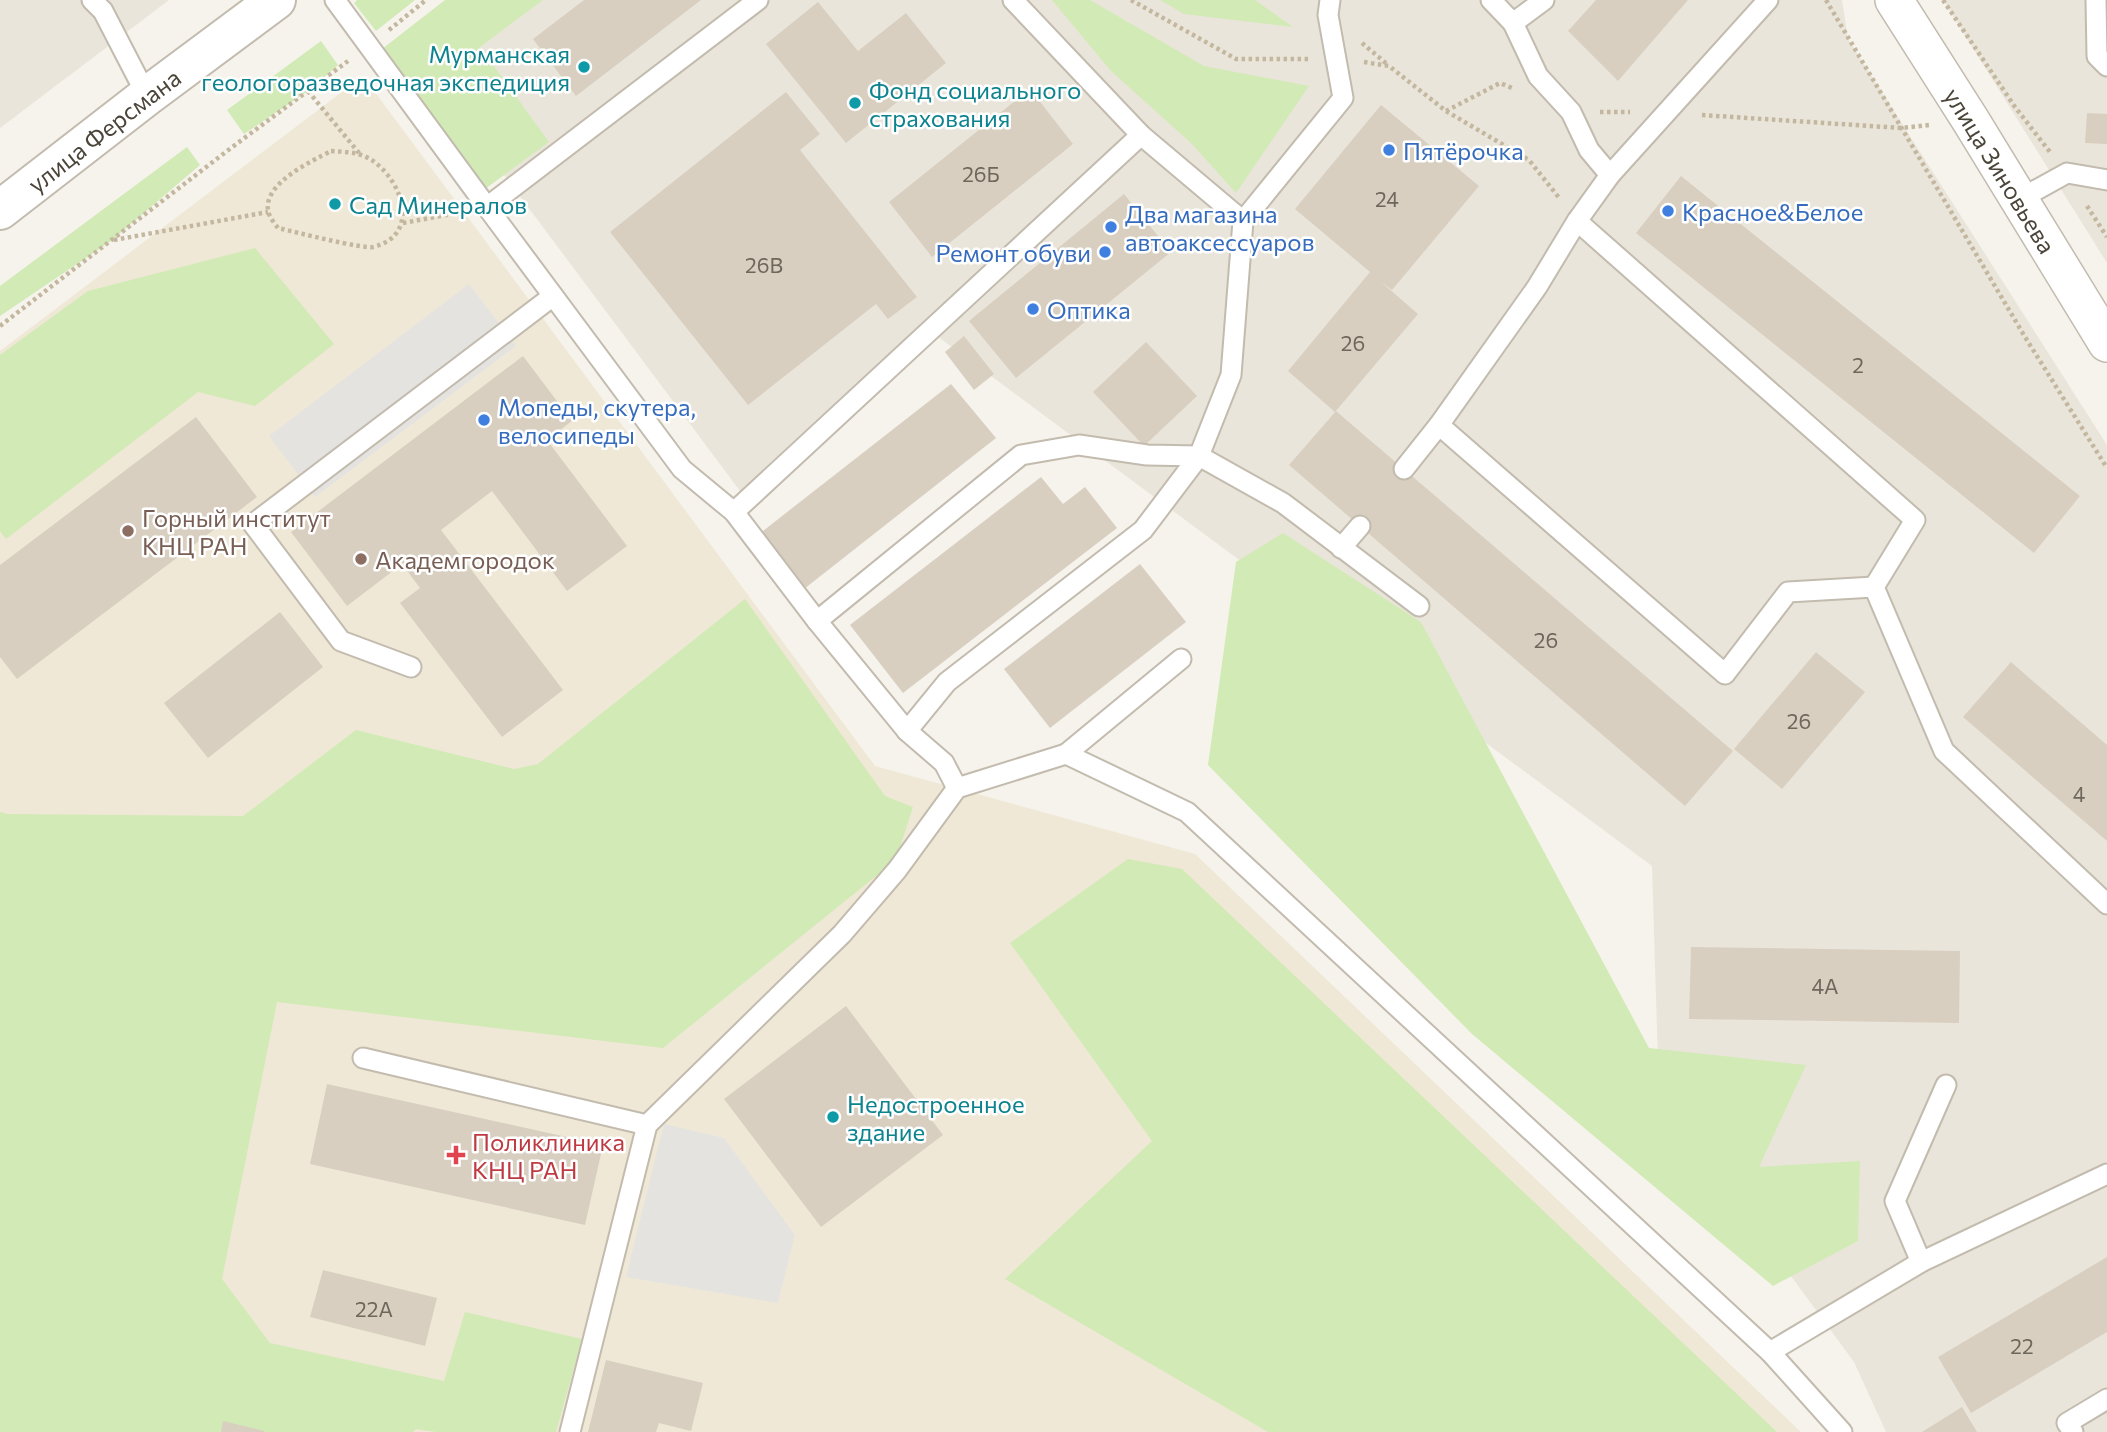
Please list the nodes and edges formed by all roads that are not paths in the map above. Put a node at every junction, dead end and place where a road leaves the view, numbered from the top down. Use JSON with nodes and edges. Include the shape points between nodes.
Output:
{"nodes":[{"id":1,"x":92,"y":0,"type":"edge"},
{"id":2,"x":276,"y":0,"type":"edge"},
{"id":3,"x":335,"y":0,"type":"edge"},
{"id":4,"x":758,"y":0,"type":"edge"},
{"id":5,"x":1013,"y":0,"type":"edge"},
{"id":6,"x":1330,"y":0,"type":"edge"},
{"id":7,"x":1491,"y":0,"type":"edge"},
{"id":8,"x":1544,"y":0,"type":"edge"},
{"id":9,"x":1768,"y":0,"type":"edge"},
{"id":10,"x":1894,"y":0,"type":"edge"},
{"id":11,"x":2096,"y":0,"type":"edge"},
{"id":12,"x":1513,"y":23,"type":"junction"},
{"id":13,"x":2107,"y":66,"type":"edge"},
{"id":14,"x":147,"y":96,"type":"junction"},
{"id":15,"x":1142,"y":135,"type":"junction"},
{"id":16,"x":1610,"y":174,"type":"junction"},
{"id":17,"x":2107,"y":180,"type":"edge"},
{"id":18,"x":2018,"y":200,"type":"junction"},
{"id":19,"x":487,"y":207,"type":"junction"},
{"id":20,"x":0,"y":210,"type":"edge"},
{"id":21,"x":1243,"y":221,"type":"junction"},
{"id":22,"x":1577,"y":221,"type":"junction"},
{"id":23,"x":553,"y":296,"type":"junction"},
{"id":24,"x":2107,"y":343,"type":"edge"},
{"id":25,"x":1439,"y":425,"type":"junction"},
{"id":26,"x":1199,"y":456,"type":"junction"},
{"id":27,"x":1404,"y":469,"type":"dead end"},
{"id":28,"x":734,"y":512,"type":"junction"},
{"id":29,"x":1360,"y":526,"type":"dead end"},
{"id":30,"x":1341,"y":548,"type":"junction"},
{"id":31,"x":1874,"y":587,"type":"junction"},
{"id":32,"x":1419,"y":606,"type":"dead end"},
{"id":33,"x":817,"y":621,"type":"junction"},
{"id":34,"x":1181,"y":659,"type":"dead end"},
{"id":35,"x":411,"y":667,"type":"dead end"},
{"id":36,"x":907,"y":731,"type":"junction"},
{"id":37,"x":1066,"y":754,"type":"junction"},
{"id":38,"x":957,"y":788,"type":"junction"},
{"id":39,"x":2107,"y":904,"type":"edge"},
{"id":40,"x":363,"y":1058,"type":"dead end"},
{"id":41,"x":1946,"y":1085,"type":"dead end"},
{"id":42,"x":647,"y":1125,"type":"junction"},
{"id":43,"x":2107,"y":1174,"type":"edge"},
{"id":44,"x":1921,"y":1262,"type":"junction"},
{"id":45,"x":1770,"y":1352,"type":"junction"},
{"id":46,"x":2107,"y":1399,"type":"edge"},
{"id":47,"x":570,"y":1432,"type":"edge"},
{"id":48,"x":1842,"y":1432,"type":"edge"},
{"id":49,"x":2073,"y":1432,"type":"edge"}],
"edges":[{"from":1,"to":14,"type":"lane","via":[[103,11]]},
{"from":2,"to":14,"type":"street","name":"улица Ферсмана"},
{"from":3,"to":19,"type":"lane"},
{"from":4,"to":19,"type":"lane"},
{"from":5,"to":15,"type":"lane"},
{"from":6,"to":21,"type":"lane","via":[[1328,15],[1343,99]]},
{"from":7,"to":12,"type":"lane"},
{"from":8,"to":12,"type":"lane"},
{"from":9,"to":16,"type":"lane"},
{"from":10,"to":18,"type":"street","name":"улица Зиновьева"},
{"from":11,"to":13,"type":"lane","via":[[2097,56]]},
{"from":12,"to":16,"type":"lane","via":[[1538,76],[1571,112],[1589,150]]},
{"from":14,"to":20,"type":"street","name":"улица Ферсмана"},
{"from":15,"to":21,"type":"lane"},
{"from":15,"to":28,"type":"lane"},
{"from":16,"to":22,"type":"lane"},
{"from":17,"to":18,"type":"lane","via":[[2067,173]]},
{"from":18,"to":24,"type":"street","name":"улица Зиновьева"},
{"from":19,"to":23,"type":"lane"},
{"from":21,"to":26,"type":"lane","via":[[1231,376]]},
{"from":22,"to":25,"type":"lane","via":[[1537,287]]},
{"from":22,"to":31,"type":"lane","via":[[1915,520]]},
{"from":23,"to":28,"type":"lane","via":[[682,469]]},
{"from":23,"to":35,"type":"lane","via":[[253,524],[341,641]]},
{"from":25,"to":27,"type":"lane"},
{"from":25,"to":31,"type":"lane","via":[[1725,674],[1788,592]]},
{"from":26,"to":30,"type":"lane","via":[[1283,503]]},
{"from":26,"to":33,"type":"lane","via":[[1147,455],[1079,445],[1021,455]]},
{"from":26,"to":36,"type":"lane","via":[[1143,530],[947,682]]},
{"from":28,"to":33,"type":"lane"},
{"from":29,"to":30,"type":"lane"},
{"from":30,"to":32,"type":"lane"},
{"from":31,"to":39,"type":"lane","via":[[1944,751]]},
{"from":33,"to":36,"type":"lane"},
{"from":34,"to":37,"type":"lane"},
{"from":36,"to":38,"type":"lane","via":[[944,763]]},
{"from":37,"to":38,"type":"lane"},
{"from":37,"to":45,"type":"lane","via":[[1187,812]]},
{"from":38,"to":42,"type":"lane","via":[[897,870],[842,933]]},
{"from":40,"to":42,"type":"lane"},
{"from":41,"to":44,"type":"lane","via":[[1895,1200]]},
{"from":42,"to":47,"type":"lane"},
{"from":43,"to":44,"type":"lane"},
{"from":44,"to":45,"type":"lane"},
{"from":45,"to":48,"type":"lane"},
{"from":46,"to":49,"type":"lane","via":[[2067,1423]]}]}
